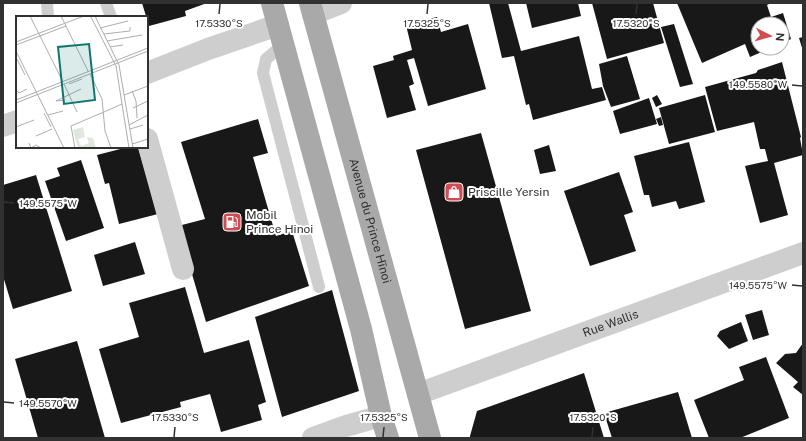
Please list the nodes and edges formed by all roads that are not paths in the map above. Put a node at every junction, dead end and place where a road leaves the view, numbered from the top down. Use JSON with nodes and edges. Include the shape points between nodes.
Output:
{"nodes":[{"id":1,"x":47,"y":3,"type":"edge"},
{"id":2,"x":106,"y":3,"type":"edge"},
{"id":3,"x":272,"y":3,"type":"edge"},
{"id":4,"x":341,"y":3,"type":"edge"},
{"id":5,"x":312,"y":9,"type":"edge"},
{"id":6,"x":48,"y":16,"type":"edge"},
{"id":7,"x":111,"y":16,"type":"edge"},
{"id":8,"x":280,"y":35,"type":"junction"},
{"id":9,"x":148,"y":73,"type":"edge"},
{"id":10,"x":16,"y":121,"type":"edge"},
{"id":11,"x":3,"y":126,"type":"edge"},
{"id":12,"x":148,"y":143,"type":"edge"},
{"id":13,"x":803,"y":253,"type":"edge"},
{"id":14,"x":183,"y":269,"type":"dead end"},
{"id":15,"x":319,"y":287,"type":"dead end"},
{"id":16,"x":418,"y":394,"type":"junction"},
{"id":17,"x":381,"y":416,"type":"junction"},
{"id":18,"x":313,"y":438,"type":"edge"},
{"id":19,"x":388,"y":438,"type":"edge"},
{"id":20,"x":430,"y":438,"type":"edge"}],
"edges":[{"from":1,"to":6,"type":"lane"},
{"from":2,"to":7,"type":"lane"},
{"from":3,"to":8,"type":"main road"},
{"from":4,"to":5,"type":"street"},
{"from":5,"to":16,"type":"main road","name":"Avenue du Prince Hīnoi"},
{"from":8,"to":9,"type":"street","via":[[208,50]]},
{"from":8,"to":15,"type":"lane","via":[[266,59],[263,73]]},
{"from":8,"to":17,"type":"main road","via":[[361,329]]},
{"from":10,"to":11,"type":"street"},
{"from":12,"to":14,"type":"street"},
{"from":13,"to":16,"type":"street","name":"Rue Wallis"},
{"from":16,"to":20,"type":"main road","name":"Avenue du Prince Hīnoi"},
{"from":17,"to":18,"type":"street"},
{"from":17,"to":19,"type":"main road"}]}
